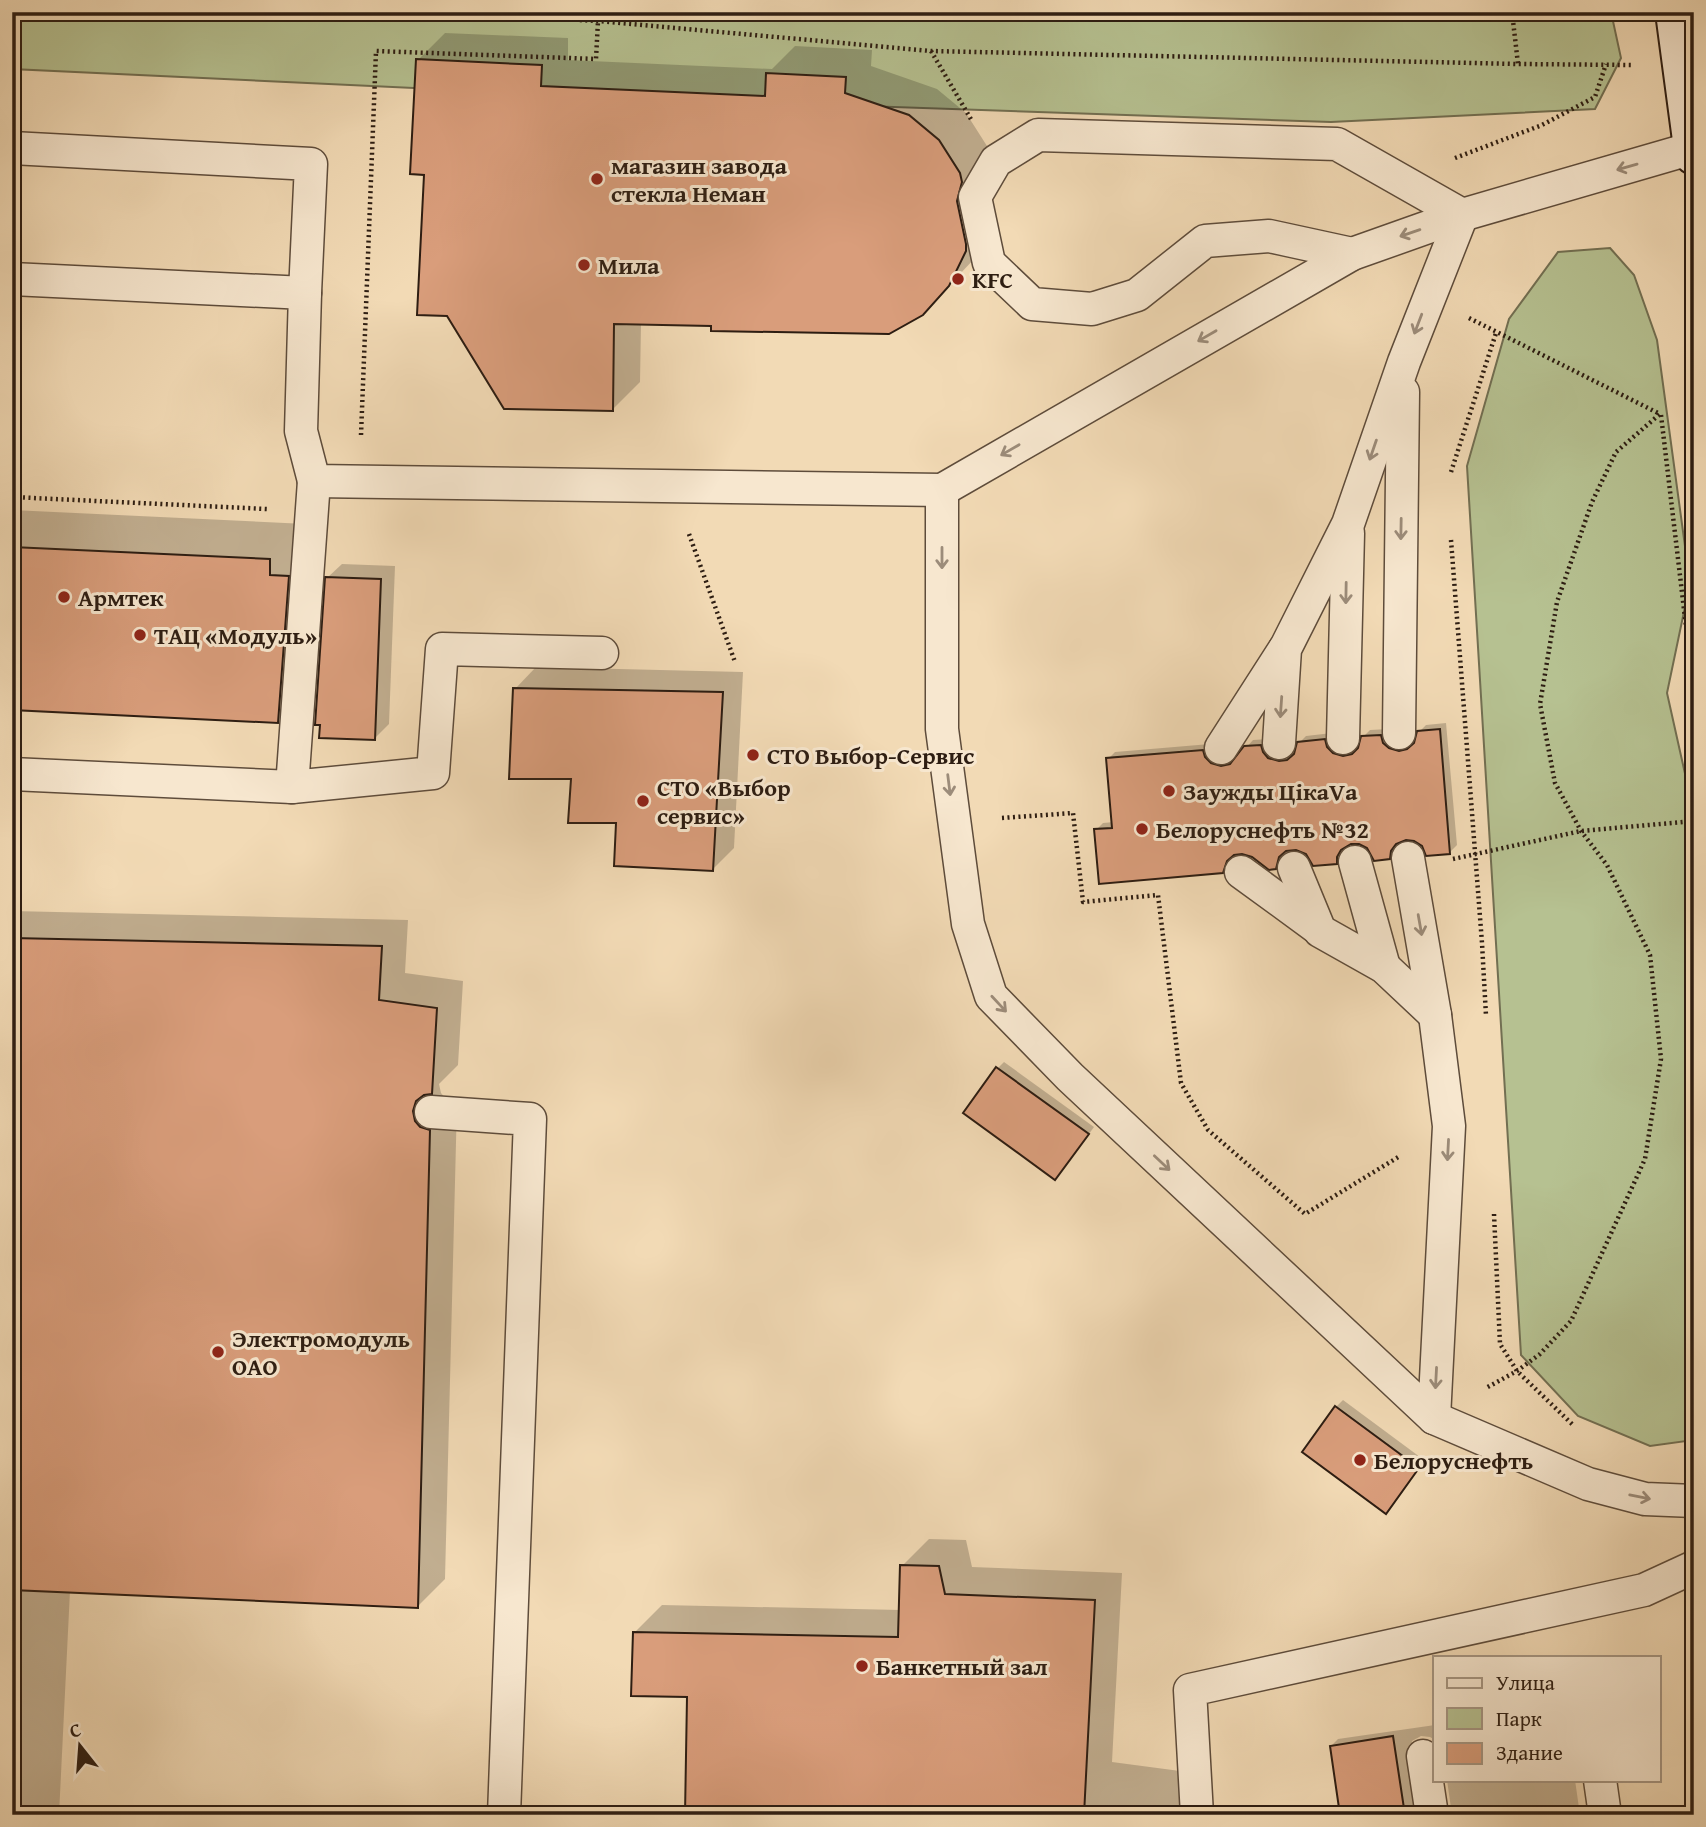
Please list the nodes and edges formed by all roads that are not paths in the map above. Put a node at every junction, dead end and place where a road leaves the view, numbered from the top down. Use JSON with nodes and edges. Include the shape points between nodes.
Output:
{"nodes":[{"id":1,"x":1675,"y":12,"type":"edge"},
{"id":2,"x":12,"y":148,"type":"edge"},
{"id":3,"x":1693,"y":151,"type":"edge"},
{"id":4,"x":1462,"y":215,"type":"junction"},
{"id":5,"x":1352,"y":254,"type":"junction"},
{"id":6,"x":12,"y":279,"type":"edge"},
{"id":7,"x":305,"y":293,"type":"junction"},
{"id":8,"x":1404,"y":362,"type":"junction"},
{"id":9,"x":942,"y":489,"type":"junction"},
{"id":10,"x":314,"y":497,"type":"junction"},
{"id":11,"x":1348,"y":524,"type":"junction"},
{"id":12,"x":1285,"y":649,"type":"junction"},
{"id":13,"x":602,"y":653,"type":"dead end"},
{"id":14,"x":1399,"y":733,"type":"dead end"},
{"id":15,"x":1343,"y":738,"type":"dead end"},
{"id":16,"x":1279,"y":743,"type":"dead end"},
{"id":17,"x":1221,"y":748,"type":"dead end"},
{"id":18,"x":12,"y":774,"type":"edge"},
{"id":19,"x":292,"y":787,"type":"junction"},
{"id":20,"x":1355,"y":862,"type":"dead end"},
{"id":21,"x":1409,"y":865,"type":"road end"},
{"id":22,"x":1294,"y":868,"type":"dead end"},
{"id":23,"x":1241,"y":872,"type":"dead end"},
{"id":24,"x":1320,"y":931,"type":"junction"},
{"id":25,"x":1384,"y":967,"type":"junction"},
{"id":26,"x":1435,"y":1016,"type":"junction"},
{"id":27,"x":431,"y":1112,"type":"dead end"},
{"id":28,"x":1434,"y":1418,"type":"junction"},
{"id":29,"x":1694,"y":1501,"type":"edge"},
{"id":30,"x":1694,"y":1567,"type":"edge"},
{"id":31,"x":1423,"y":1756,"type":"dead end"},
{"id":32,"x":1600,"y":1782,"type":"edge"},
{"id":33,"x":504,"y":1815,"type":"edge"},
{"id":34,"x":1197,"y":1815,"type":"edge"},
{"id":35,"x":1432,"y":1815,"type":"edge"},
{"id":36,"x":1605,"y":1815,"type":"edge"}],
"edges":[{"from":1,"to":3,"type":"street"},
{"from":2,"to":7,"type":"lane","via":[[311,164]]},
{"from":3,"to":4,"type":"lane","one_way":true},
{"from":4,"to":5,"type":"lane","one_way":true},
{"from":4,"to":5,"type":"lane","via":[[1337,144],[1038,135],[996,161],[975,197],[989,263],[1032,304],[1091,309],[1137,295],[1205,241],[1269,236]]},
{"from":4,"to":8,"type":"lane","one_way":true},
{"from":5,"to":9,"type":"lane","one_way":true},
{"from":6,"to":7,"type":"lane"},
{"from":7,"to":10,"type":"lane","via":[[301,431]]},
{"from":8,"to":11,"type":"lane","one_way":true},
{"from":8,"to":14,"type":"lane","one_way":true},
{"from":9,"to":10,"type":"lane"},
{"from":9,"to":28,"type":"lane","one_way":true,"via":[[942,729],[968,924],[991,996],[1070,1077]]},
{"from":10,"to":19,"type":"lane"},
{"from":11,"to":12,"type":"lane"},
{"from":11,"to":15,"type":"lane","one_way":true},
{"from":12,"to":16,"type":"lane","one_way":true},
{"from":12,"to":17,"type":"lane"},
{"from":13,"to":19,"type":"lane","via":[[442,649],[433,773]]},
{"from":18,"to":19,"type":"lane"},
{"from":20,"to":25,"type":"lane"},
{"from":21,"to":26,"type":"lane","one_way":true},
{"from":22,"to":24,"type":"lane"},
{"from":23,"to":24,"type":"lane"},
{"from":24,"to":25,"type":"lane"},
{"from":25,"to":26,"type":"lane"},
{"from":26,"to":28,"type":"lane","one_way":true,"via":[[1449,1126]]},
{"from":27,"to":33,"type":"lane","via":[[530,1119]]},
{"from":28,"to":29,"type":"lane","one_way":true,"via":[[1588,1484],[1645,1499]]},
{"from":30,"to":34,"type":"lane","via":[[1644,1590],[1190,1690]]},
{"from":31,"to":35,"type":"lane"},
{"from":32,"to":36,"type":"lane"}]}
